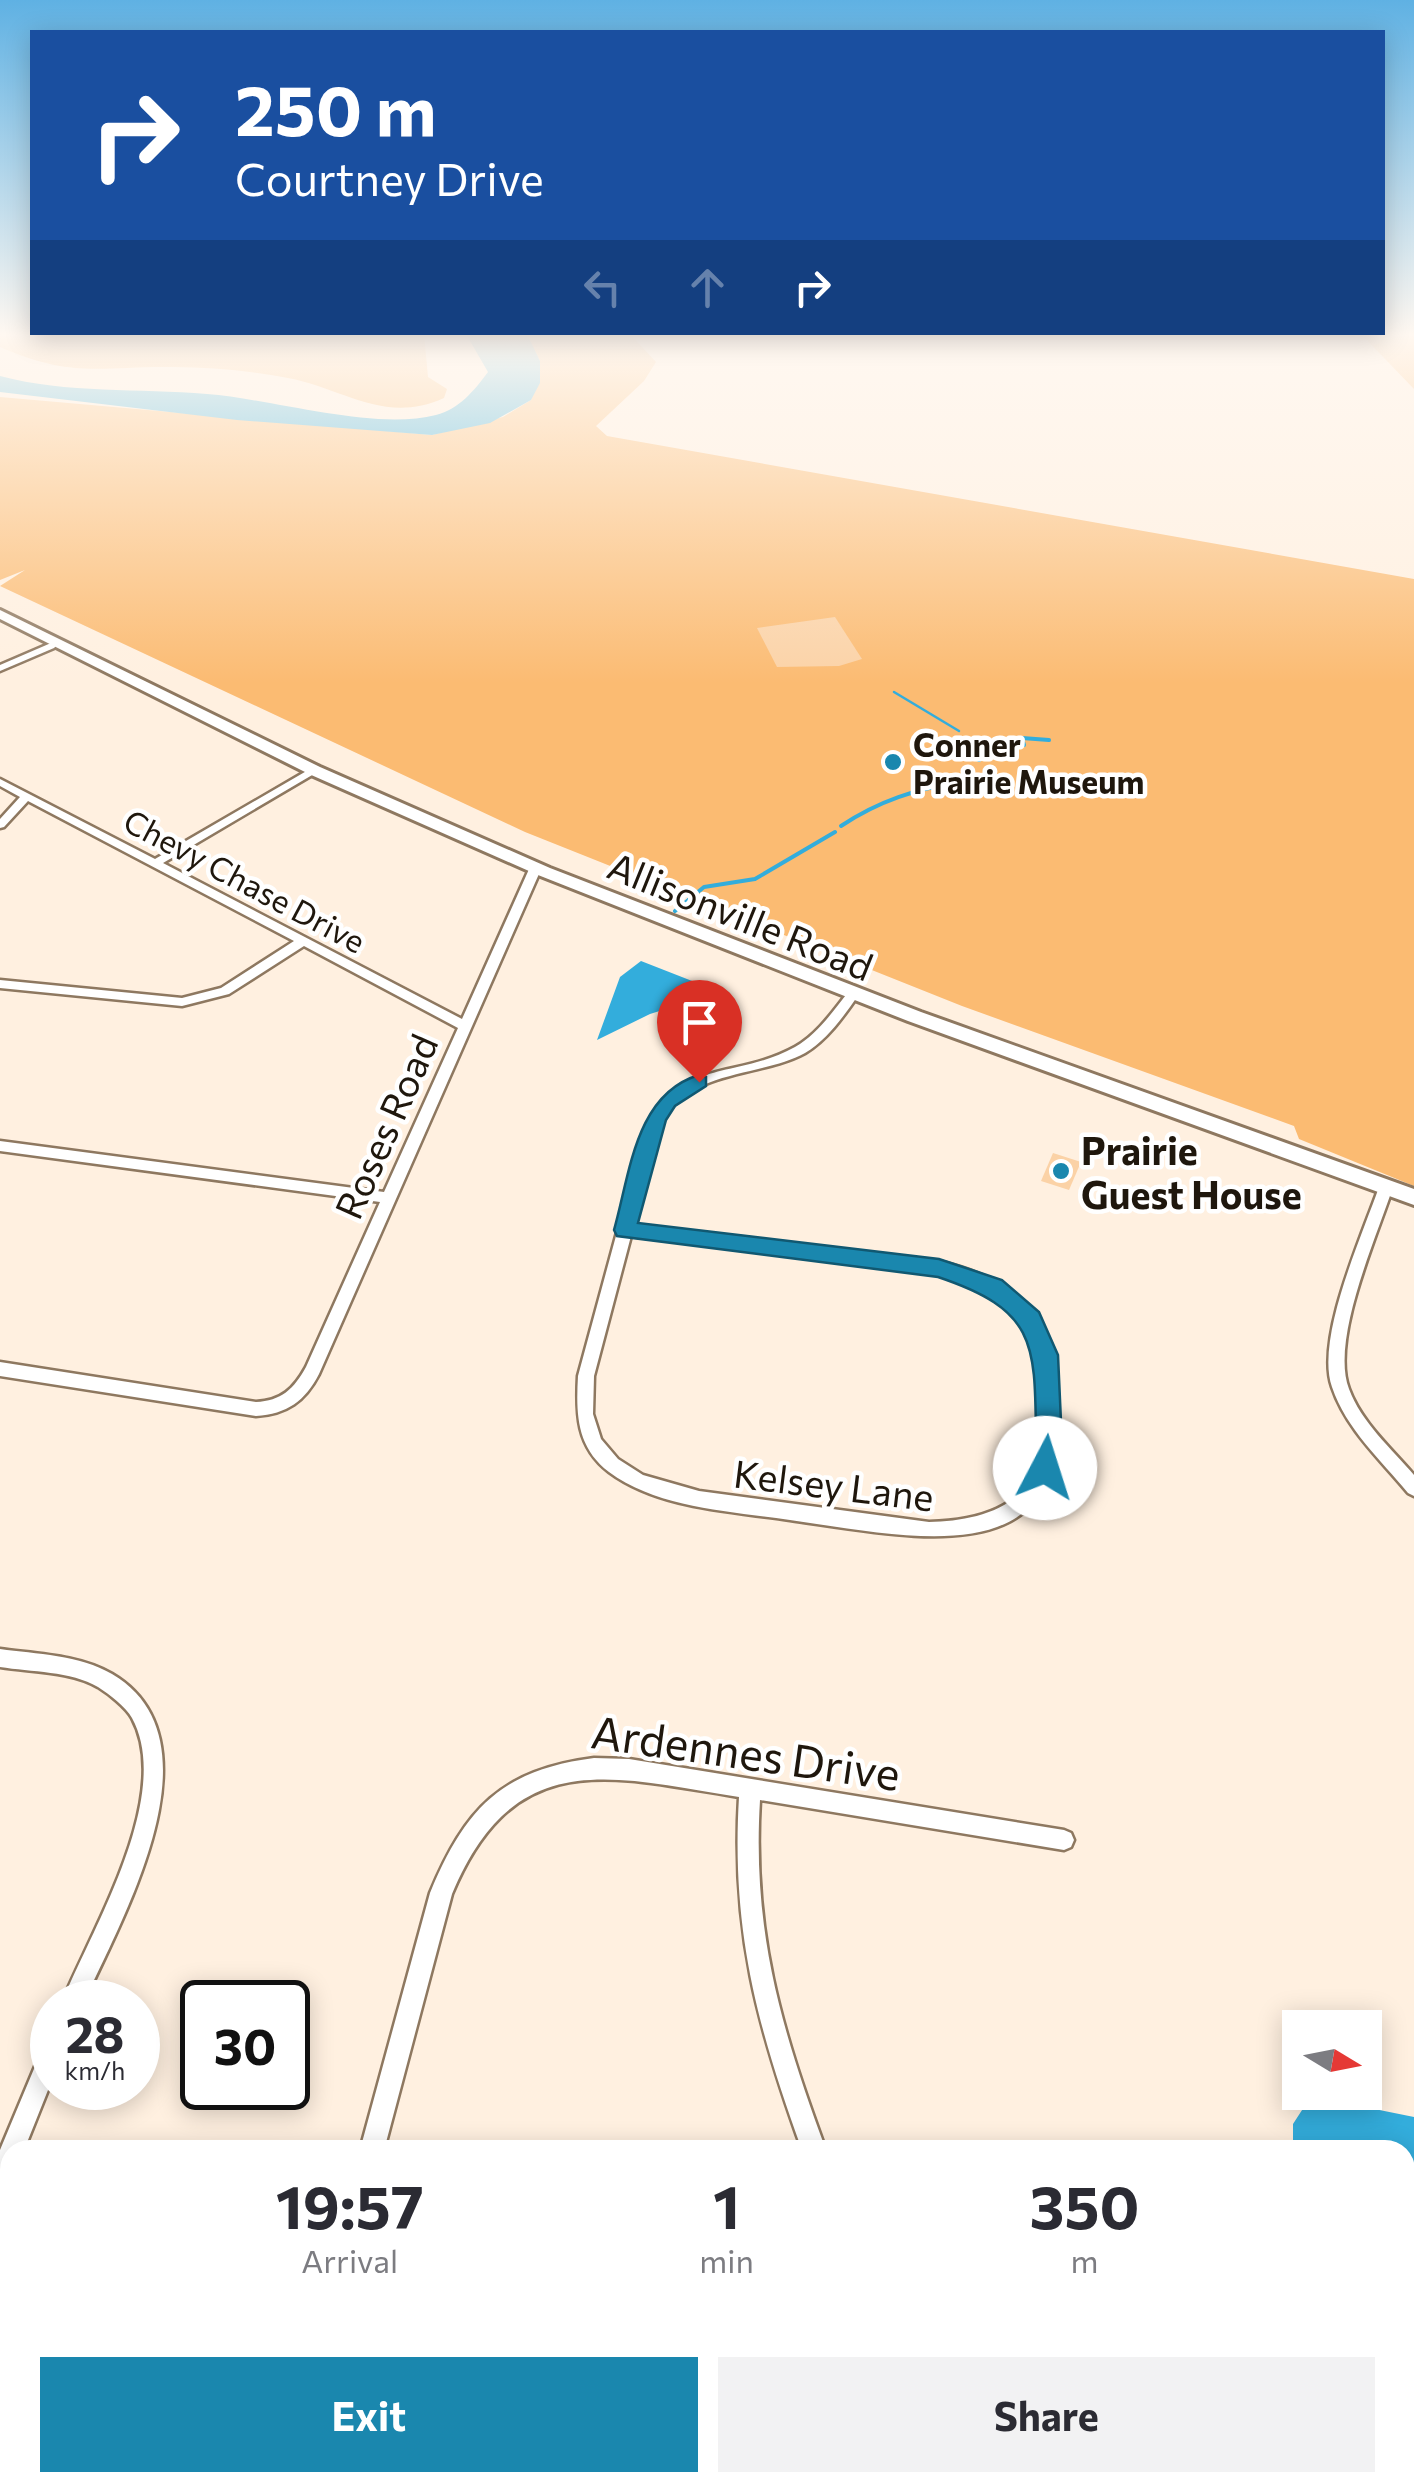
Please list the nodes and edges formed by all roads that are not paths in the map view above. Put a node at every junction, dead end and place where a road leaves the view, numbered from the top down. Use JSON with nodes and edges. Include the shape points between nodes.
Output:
{"nodes":[{"id":1,"x":0,"y":614,"type":"edge"},
{"id":2,"x":0,"y":622,"type":"edge"},
{"id":3,"x":57,"y":647,"type":"junction"},
{"id":4,"x":0,"y":668,"type":"edge"},
{"id":5,"x":314,"y":771,"type":"junction"},
{"id":6,"x":0,"y":782,"type":"edge"},
{"id":7,"x":28,"y":796,"type":"junction"},
{"id":8,"x":0,"y":825,"type":"edge"},
{"id":9,"x":155,"y":864,"type":"junction"},
{"id":10,"x":536,"y":867,"type":"junction"},
{"id":11,"x":302,"y":942,"type":"junction"},
{"id":12,"x":0,"y":984,"type":"edge"},
{"id":13,"x":853,"y":994,"type":"junction"},
{"id":14,"x":465,"y":1026,"type":"junction"},
{"id":15,"x":0,"y":1146,"type":"edge"},
{"id":16,"x":1386,"y":1188,"type":"junction"},
{"id":17,"x":387,"y":1198,"type":"junction"},
{"id":18,"x":1414,"y":1198,"type":"edge"},
{"id":19,"x":625,"y":1230,"type":"junction"},
{"id":20,"x":0,"y":1369,"type":"edge"},
{"id":21,"x":1414,"y":1488,"type":"edge"},
{"id":22,"x":0,"y":1658,"type":"edge"},
{"id":23,"x":750,"y":1790,"type":"junction"},
{"id":24,"x":1064,"y":1840,"type":"dead end"},
{"id":25,"x":82,"y":1980,"type":"edge"},
{"id":26,"x":30,"y":2106,"type":"edge"},
{"id":27,"x":16,"y":2140,"type":"edge"},
{"id":28,"x":375,"y":2140,"type":"edge"},
{"id":29,"x":810,"y":2140,"type":"edge"}],
"edges":[{"from":1,"to":3,"type":"main road","name":"Allisonville Road"},
{"from":2,"to":3,"type":"main road","name":"Allisonville Road"},
{"from":3,"to":4,"type":"street"},
{"from":3,"to":5,"type":"main road","name":"Allisonville Road"},
{"from":5,"to":9,"type":"street"},
{"from":5,"to":10,"type":"main road","name":"Allisonville Road"},
{"from":6,"to":7,"type":"street","name":"Chevy Chase Drive"},
{"from":7,"to":8,"type":"street"},
{"from":7,"to":9,"type":"street","name":"Chevy Chase Drive"},
{"from":9,"to":11,"type":"street","name":"Chevy Chase Drive"},
{"from":10,"to":13,"type":"main road","name":"Allisonville Road"},
{"from":10,"to":14,"type":"street","name":"Roses Road"},
{"from":11,"to":12,"type":"street","via":[[225,992],[182,1002]]},
{"from":11,"to":14,"type":"street","name":"Chevy Chase Drive"},
{"from":13,"to":16,"type":"main road","name":"Allisonville Road"},
{"from":13,"to":19,"type":"street","via":[[798,1051],[699,1082],[668,1101],[652,1129]]},
{"from":14,"to":17,"type":"street","name":"Roses Road"},
{"from":15,"to":17,"type":"street"},
{"from":16,"to":18,"type":"main road","name":"Allisonville Road"},
{"from":16,"to":21,"type":"street","via":[[1337,1344],[1336,1374],[1352,1408]]},
{"from":17,"to":20,"type":"street","name":"Roses Road","via":[[306,1383],[285,1405],[256,1410]]},
{"from":19,"to":19,"type":"street","name":"Kelsey Lane","via":[[939,1268],[994,1286],[1030,1319],[1048,1367],[1050,1444],[1030,1495],[992,1523],[947,1531],[670,1494],[618,1471],[593,1440],[583,1391]]},
{"from":22,"to":25,"type":"street","via":[[108,1682],[143,1716],[155,1750],[154,1796],[144,1830]]},
{"from":23,"to":24,"type":"street","name":"Ardennes Drive"},
{"from":23,"to":28,"type":"street","name":"Ardennes Drive","via":[[628,1768],[574,1768],[540,1777],[487,1812],[465,1840],[441,1893]]},
{"from":23,"to":29,"type":"street","via":[[746,1884],[752,1950]]},
{"from":26,"to":27,"type":"street"}]}
